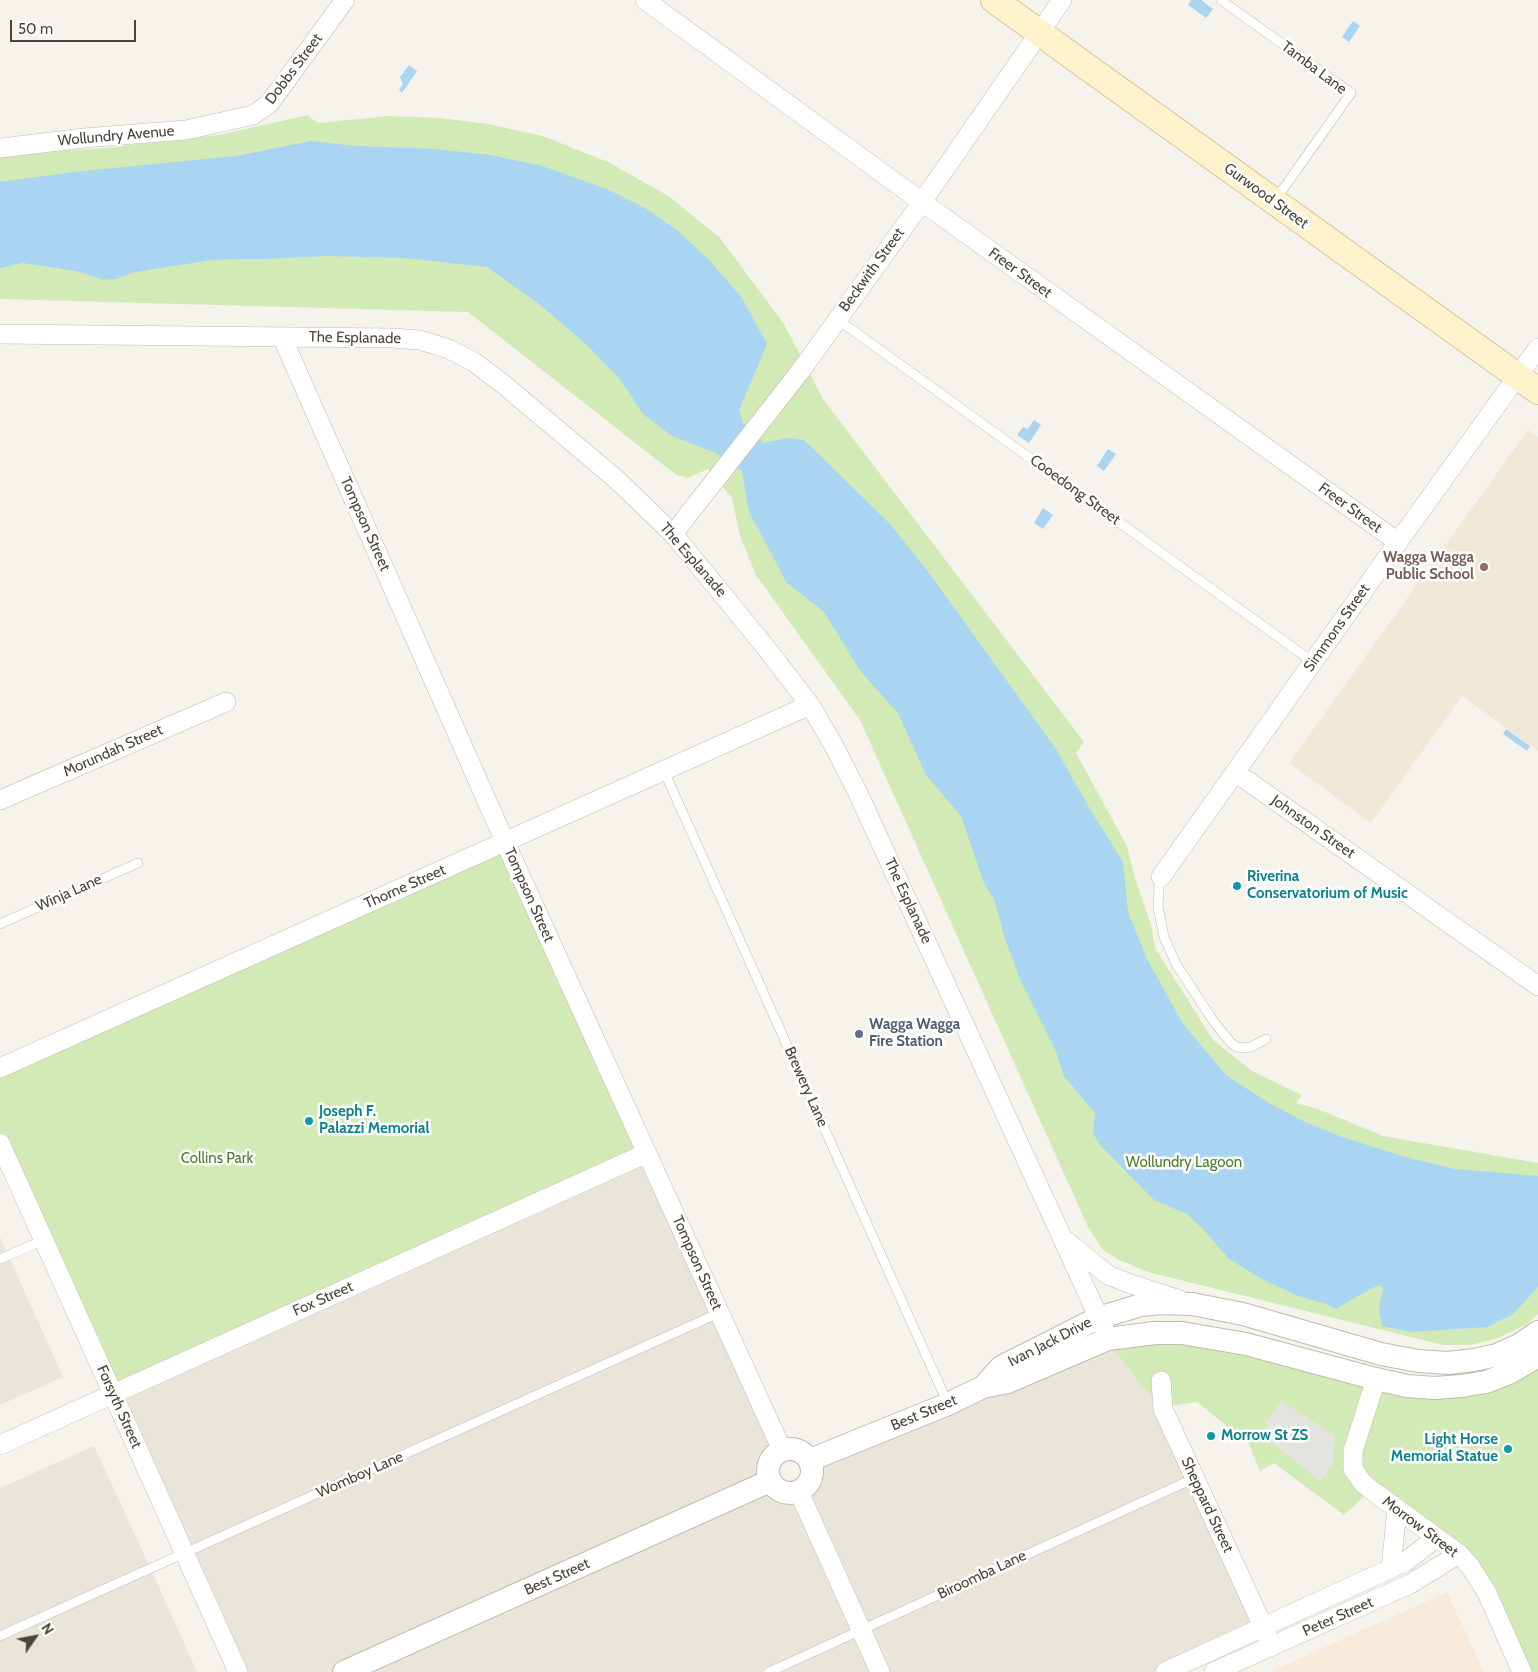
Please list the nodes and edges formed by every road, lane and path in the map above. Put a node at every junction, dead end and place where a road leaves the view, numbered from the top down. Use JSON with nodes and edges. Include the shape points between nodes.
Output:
{"nodes":[{"id":1,"x":345,"y":0,"type":"edge"},
{"id":2,"x":645,"y":0,"type":"edge"},
{"id":3,"x":994,"y":0,"type":"edge"},
{"id":4,"x":1062,"y":0,"type":"edge"},
{"id":5,"x":1221,"y":0,"type":"edge"},
{"id":6,"x":1039,"y":32,"type":"junction"},
{"id":7,"x":231,"y":121,"type":"joint"},
{"id":8,"x":0,"y":148,"type":"edge"},
{"id":9,"x":922,"y":202,"type":"junction"},
{"id":10,"x":1274,"y":202,"type":"junction"},
{"id":11,"x":837,"y":319,"type":"junction"},
{"id":12,"x":0,"y":334,"type":"edge"},
{"id":13,"x":282,"y":337,"type":"junction"},
{"id":14,"x":1538,"y":348,"type":"edge"},
{"id":15,"x":1528,"y":384,"type":"edge"},
{"id":16,"x":673,"y":534,"type":"junction"},
{"id":17,"x":1398,"y":542,"type":"junction"},
{"id":18,"x":1312,"y":662,"type":"junction"},
{"id":19,"x":226,"y":702,"type":"dead end"},
{"id":20,"x":810,"y":705,"type":"junction"},
{"id":21,"x":664,"y":771,"type":"junction"},
{"id":22,"x":1235,"y":772,"type":"junction"},
{"id":23,"x":0,"y":800,"type":"edge"},
{"id":24,"x":505,"y":842,"type":"junction"},
{"id":25,"x":138,"y":862,"type":"dead end"},
{"id":26,"x":1160,"y":881,"type":"joint"},
{"id":27,"x":0,"y":924,"type":"edge"},
{"id":28,"x":1538,"y":986,"type":"edge"},
{"id":29,"x":1266,"y":1039,"type":"dead end"},
{"id":30,"x":0,"y":1068,"type":"edge"},
{"id":31,"x":0,"y":1143,"type":"edge"},
{"id":32,"x":647,"y":1153,"type":"junction"},
{"id":33,"x":1061,"y":1237,"type":"junction"},
{"id":34,"x":44,"y":1240,"type":"junction"},
{"id":35,"x":0,"y":1259,"type":"edge"},
{"id":36,"x":1192,"y":1304,"type":"junction"},
{"id":37,"x":720,"y":1313,"type":"junction"},
{"id":38,"x":1098,"y":1318,"type":"junction"},
{"id":39,"x":1538,"y":1332,"type":"edge"},
{"id":40,"x":1108,"y":1339,"type":"junction"},
{"id":41,"x":1381,"y":1354,"type":"junction"},
{"id":42,"x":1538,"y":1356,"type":"edge"},
{"id":43,"x":1376,"y":1379,"type":"junction"},
{"id":44,"x":1161,"y":1381,"type":"dead end"},
{"id":45,"x":983,"y":1387,"type":"junction"},
{"id":46,"x":113,"y":1394,"type":"junction"},
{"id":47,"x":948,"y":1404,"type":"junction"},
{"id":48,"x":0,"y":1445,"type":"edge"},
{"id":49,"x":782,"y":1450,"type":"junction"},
{"id":50,"x":810,"y":1460,"type":"junction"},
{"id":51,"x":1195,"y":1478,"type":"junction"},
{"id":52,"x":770,"y":1481,"type":"junction"},
{"id":53,"x":799,"y":1492,"type":"junction"},
{"id":54,"x":1397,"y":1509,"type":"junction"},
{"id":55,"x":1436,"y":1538,"type":"junction"},
{"id":56,"x":185,"y":1554,"type":"junction"},
{"id":57,"x":1459,"y":1554,"type":"junction"},
{"id":58,"x":1391,"y":1568,"type":"junction"},
{"id":59,"x":1263,"y":1626,"type":"junction"},
{"id":60,"x":861,"y":1631,"type":"junction"},
{"id":61,"x":0,"y":1636,"type":"edge"},
{"id":62,"x":1272,"y":1646,"type":"junction"},
{"id":63,"x":238,"y":1672,"type":"edge"},
{"id":64,"x":344,"y":1672,"type":"edge"},
{"id":65,"x":769,"y":1672,"type":"edge"},
{"id":66,"x":880,"y":1672,"type":"edge"},
{"id":67,"x":1164,"y":1672,"type":"edge"},
{"id":68,"x":1214,"y":1672,"type":"edge"},
{"id":69,"x":1522,"y":1672,"type":"edge"}],
"edges":[{"from":1,"to":7,"type":"street","name":"Dobbs Street","via":[[268,104],[253,115]]},
{"from":2,"to":9,"type":"street","name":"Freer Street"},
{"from":3,"to":6,"type":"main road","name":"Gurwood Street"},
{"from":4,"to":6,"type":"street","name":"Beckwith Street"},
{"from":5,"to":10,"type":"lane","name":"Tamba Lane","via":[[1351,93]]},
{"from":6,"to":9,"type":"street","name":"Beckwith Street"},
{"from":6,"to":10,"type":"main road","name":"Gurwood Street"},
{"from":7,"to":8,"type":"street","name":"Wollundry Avenue","via":[[186,130]]},
{"from":9,"to":11,"type":"street","name":"Beckwith Street"},
{"from":9,"to":17,"type":"street","name":"Freer Street"},
{"from":10,"to":15,"type":"main road","name":"Gurwood Street"},
{"from":11,"to":16,"type":"street","name":"Beckwith Street"},
{"from":11,"to":18,"type":"lane","name":"Cooedong Street"},
{"from":12,"to":13,"type":"street","name":"The Esplanade"},
{"from":13,"to":16,"type":"street","name":"The Esplanade","via":[[420,340],[466,357],[594,460]]},
{"from":13,"to":24,"type":"street","name":"Tompson Street"},
{"from":14,"to":15,"type":"street","name":"Simmons Street"},
{"from":15,"to":17,"type":"street","name":"Simmons Street"},
{"from":16,"to":20,"type":"street","name":"The Esplanade"},
{"from":17,"to":18,"type":"street","name":"Simmons Street"},
{"from":18,"to":22,"type":"street","name":"Simmons Street"},
{"from":19,"to":23,"type":"street","name":"Morundah Street"},
{"from":20,"to":21,"type":"street","name":"Thorne Street"},
{"from":20,"to":33,"type":"street","name":"The Esplanade","via":[[858,791]]},
{"from":21,"to":24,"type":"street","name":"Thorne Street"},
{"from":21,"to":47,"type":"lane","name":"Brewery Lane"},
{"from":22,"to":26,"type":"street","name":"Simmons Street"},
{"from":22,"to":28,"type":"street","name":"Johnston Street"},
{"from":24,"to":30,"type":"street","name":"Thorne Street"},
{"from":24,"to":32,"type":"street","name":"Tompson Street"},
{"from":25,"to":27,"type":"lane","name":"Winja Lane"},
{"from":26,"to":29,"type":"lane","via":[[1158,907],[1164,937],[1176,964],[1209,1014],[1237,1046],[1252,1047]]},
{"from":31,"to":34,"type":"street","name":"Forsyth Street"},
{"from":32,"to":37,"type":"street","name":"Tompson Street"},
{"from":32,"to":46,"type":"street","name":"Fox Street"},
{"from":33,"to":36,"type":"street","name":"The Esplanade","via":[[1108,1275]]},
{"from":33,"to":38,"type":"street","name":"The Esplanade"},
{"from":34,"to":35,"type":"lane"},
{"from":34,"to":46,"type":"street","name":"Forsyth Street"},
{"from":36,"to":38,"type":"street","name":"Ivan Jack Drive","via":[[1141,1305]]},
{"from":36,"to":41,"type":"street","name":"Ivan Jack Drive","via":[[1242,1314]]},
{"from":37,"to":49,"type":"street","name":"Tompson Street"},
{"from":37,"to":56,"type":"lane","name":"Womboy Lane"},
{"from":38,"to":40,"type":"street","name":"The Esplanade"},
{"from":38,"to":45,"type":"street","name":"Ivan Jack Drive","via":[[1001,1367]]},
{"from":39,"to":41,"type":"street","name":"Ivan Jack Drive","via":[[1519,1345],[1474,1360],[1428,1362]]},
{"from":40,"to":43,"type":"street","name":"Ivan Jack Drive","via":[[1182,1333],[1246,1344]]},
{"from":40,"to":45,"type":"street","name":"Ivan Jack Drive","via":[[1008,1382]]},
{"from":41,"to":43,"type":"street"},
{"from":42,"to":43,"type":"street","name":"Ivan Jack Drive","via":[[1509,1373],[1486,1382],[1462,1386],[1406,1386]]},
{"from":43,"to":54,"type":"street","name":"Morrow Street","via":[[1353,1451],[1354,1469],[1364,1483]]},
{"from":44,"to":51,"type":"street","name":"Sheppard Street","via":[[1164,1409]]},
{"from":45,"to":47,"type":"street","name":"Best Street"},
{"from":46,"to":48,"type":"street","name":"Fox Street"},
{"from":46,"to":56,"type":"street","name":"Forsyth Street"},
{"from":47,"to":50,"type":"street","name":"Best Street"},
{"from":49,"to":50,"type":"street","via":[[795,1449]]},
{"from":49,"to":52,"type":"street","via":[[770,1459],[767,1466]]},
{"from":50,"to":53,"type":"street","via":[[812,1475]]},
{"from":51,"to":59,"type":"street","name":"Sheppard Street"},
{"from":51,"to":60,"type":"lane","name":"Biroomba Lane"},
{"from":52,"to":53,"type":"street","via":[[779,1491]]},
{"from":52,"to":64,"type":"street","name":"Best Street"},
{"from":53,"to":60,"type":"street"},
{"from":54,"to":55,"type":"street","name":"Morrow Street"},
{"from":54,"to":58,"type":"street"},
{"from":55,"to":57,"type":"street","name":"Morrow Street"},
{"from":55,"to":58,"type":"street","name":"Peter Street","via":[[1405,1562]]},
{"from":56,"to":61,"type":"lane","name":"Womboy Lane"},
{"from":56,"to":63,"type":"street","name":"Forsyth Street"},
{"from":57,"to":62,"type":"street","name":"Peter Street","via":[[1410,1584]]},
{"from":57,"to":69,"type":"street","name":"Morrow Street","via":[[1487,1594]]},
{"from":58,"to":59,"type":"street","name":"Peter Street"},
{"from":59,"to":62,"type":"street","name":"Sheppard Street"},
{"from":59,"to":67,"type":"street","name":"Peter Street"},
{"from":60,"to":65,"type":"lane","name":"Biroomba Lane"},
{"from":60,"to":66,"type":"street"},
{"from":62,"to":68,"type":"street","name":"Peter Street"}]}
